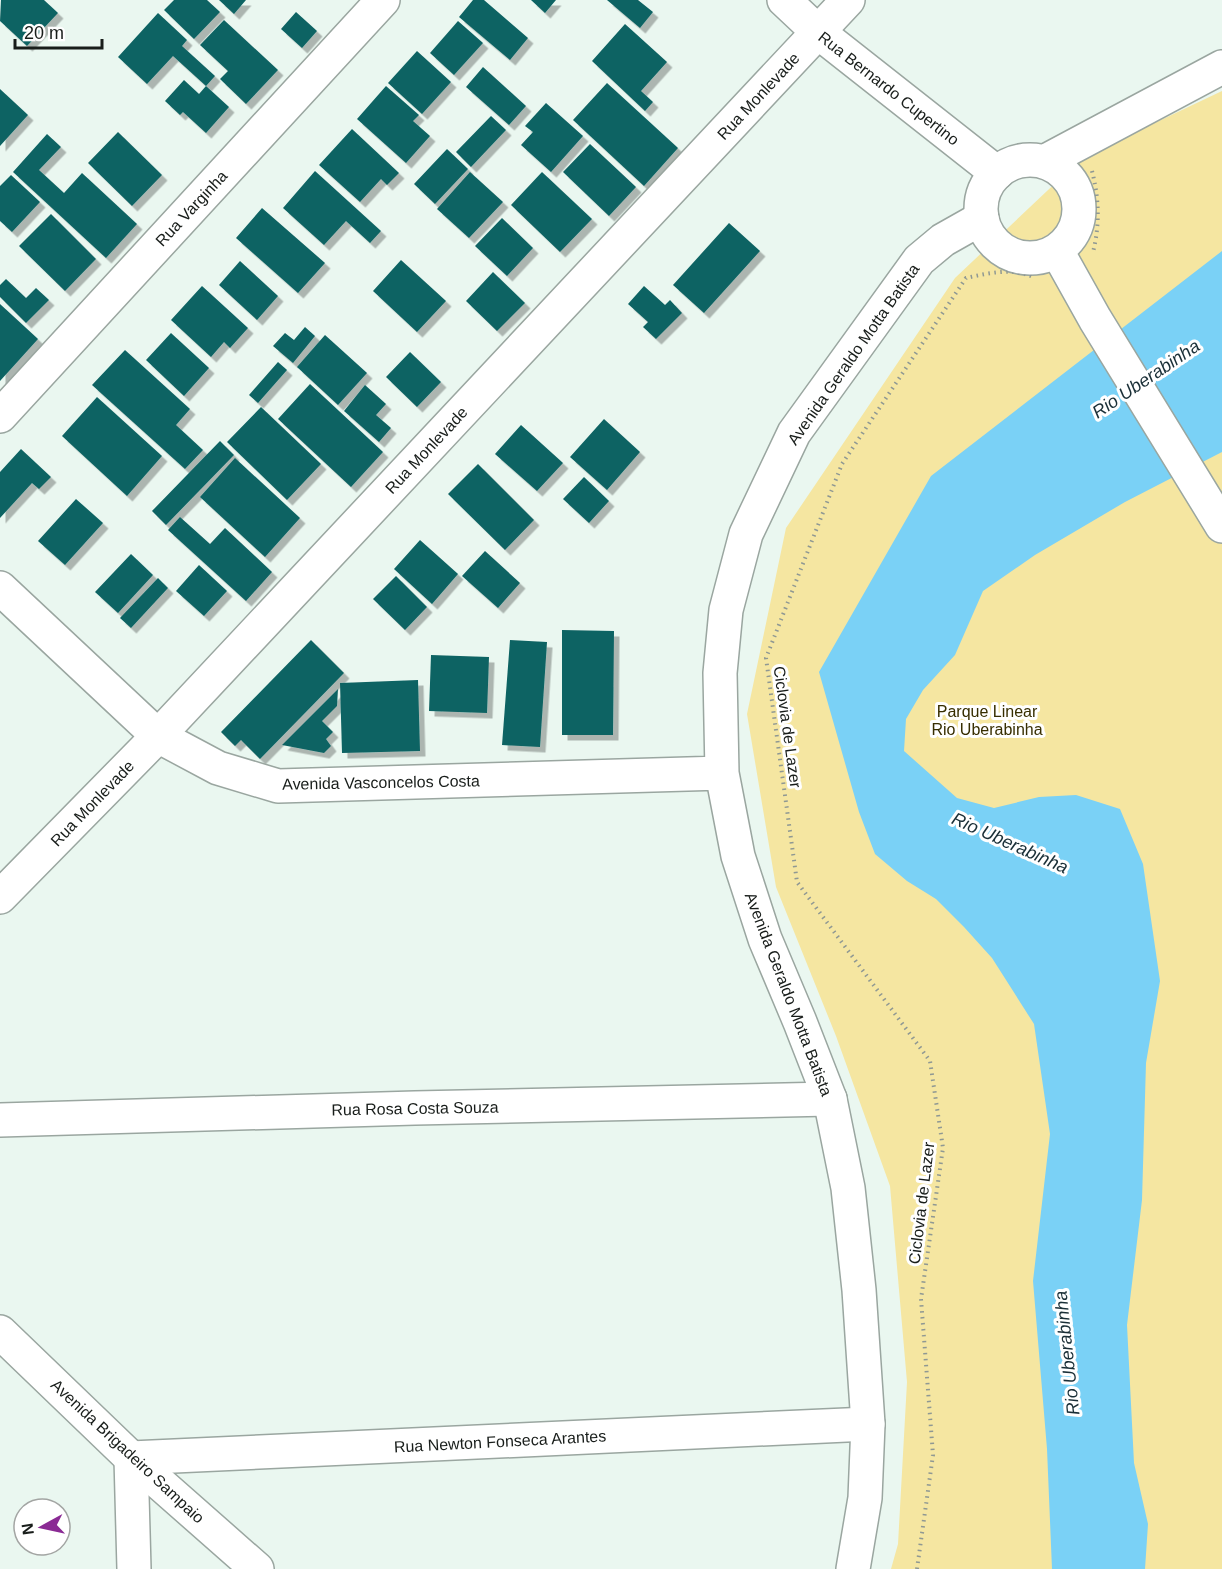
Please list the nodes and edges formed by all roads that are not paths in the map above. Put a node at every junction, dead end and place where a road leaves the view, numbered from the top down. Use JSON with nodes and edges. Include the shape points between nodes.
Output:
{"nodes":[{"id":1,"x":383,"y":0,"type":"edge"},
{"id":2,"x":784,"y":0,"type":"edge"},
{"id":3,"x":848,"y":0,"type":"edge"},
{"id":4,"x":818,"y":32,"type":"junction"},
{"id":5,"x":1222,"y":67,"type":"edge"},
{"id":6,"x":1044,"y":162,"type":"junction"},
{"id":7,"x":997,"y":173,"type":"junction"},
{"id":8,"x":982,"y":218,"type":"junction"},
{"id":9,"x":1064,"y":263,"type":"junction"},
{"id":10,"x":0,"y":416,"type":"edge"},
{"id":11,"x":1222,"y":525,"type":"edge"},
{"id":12,"x":0,"y":588,"type":"edge"},
{"id":13,"x":158,"y":736,"type":"junction"},
{"id":14,"x":722,"y":773,"type":"junction"},
{"id":15,"x":0,"y":897,"type":"edge"},
{"id":16,"x":830,"y":1099,"type":"junction"},
{"id":17,"x":0,"y":1120,"type":"edge"},
{"id":18,"x":0,"y":1332,"type":"edge"},
{"id":19,"x":868,"y":1424,"type":"junction"},
{"id":20,"x":132,"y":1458,"type":"junction"},
{"id":21,"x":134,"y":1569,"type":"edge"},
{"id":22,"x":257,"y":1569,"type":"edge"},
{"id":23,"x":853,"y":1569,"type":"edge"}],
"edges":[{"from":1,"to":10,"type":"street","name":"Rua Varginha"},
{"from":2,"to":4,"type":"street","name":"Rua Bernardo Cupertino"},
{"from":3,"to":4,"type":"street","name":"Rua Monlevade"},
{"from":4,"to":7,"type":"street","name":"Rua Bernardo Cupertino"},
{"from":4,"to":13,"type":"street","name":"Rua Monlevade"},
{"from":5,"to":6,"type":"street"},
{"from":6,"to":7,"type":"street","via":[[1026,160]]},
{"from":6,"to":9,"type":"street","via":[[1064,173],[1079,203]]},
{"from":7,"to":8,"type":"street","via":[[984,192]]},
{"from":8,"to":9,"type":"street","via":[[999,248],[1016,256]]},
{"from":8,"to":14,"type":"street","name":"Avenida Geraldo Motta Batista","via":[[943,240],[919,260],[794,434],[746,534],[726,610],[720,673]]},
{"from":9,"to":11,"type":"street"},
{"from":12,"to":13,"type":"street","name":"Avenida Vasconcelos Costa"},
{"from":13,"to":14,"type":"street","name":"Avenida Vasconcelos Costa","via":[[218,768],[278,786]]},
{"from":13,"to":15,"type":"street","name":"Rua Monlevade"},
{"from":14,"to":16,"type":"street","name":"Avenida Geraldo Motta Batista","via":[[738,856],[765,939]]},
{"from":16,"to":17,"type":"street","name":"Rua Rosa Costa Souza"},
{"from":16,"to":19,"type":"street","name":"Avenida Geraldo Motta Batista","via":[[848,1188]]},
{"from":18,"to":20,"type":"street","name":"Avenida Brigadeiro Sampaio"},
{"from":19,"to":20,"type":"street","name":"Rua Newton Fonseca Arantes"},
{"from":19,"to":23,"type":"street","name":"Avenida Geraldo Motta Batista","via":[[865,1498]]},
{"from":20,"to":21,"type":"street"},
{"from":20,"to":22,"type":"street","name":"Avenida Brigadeiro Sampaio"}]}
